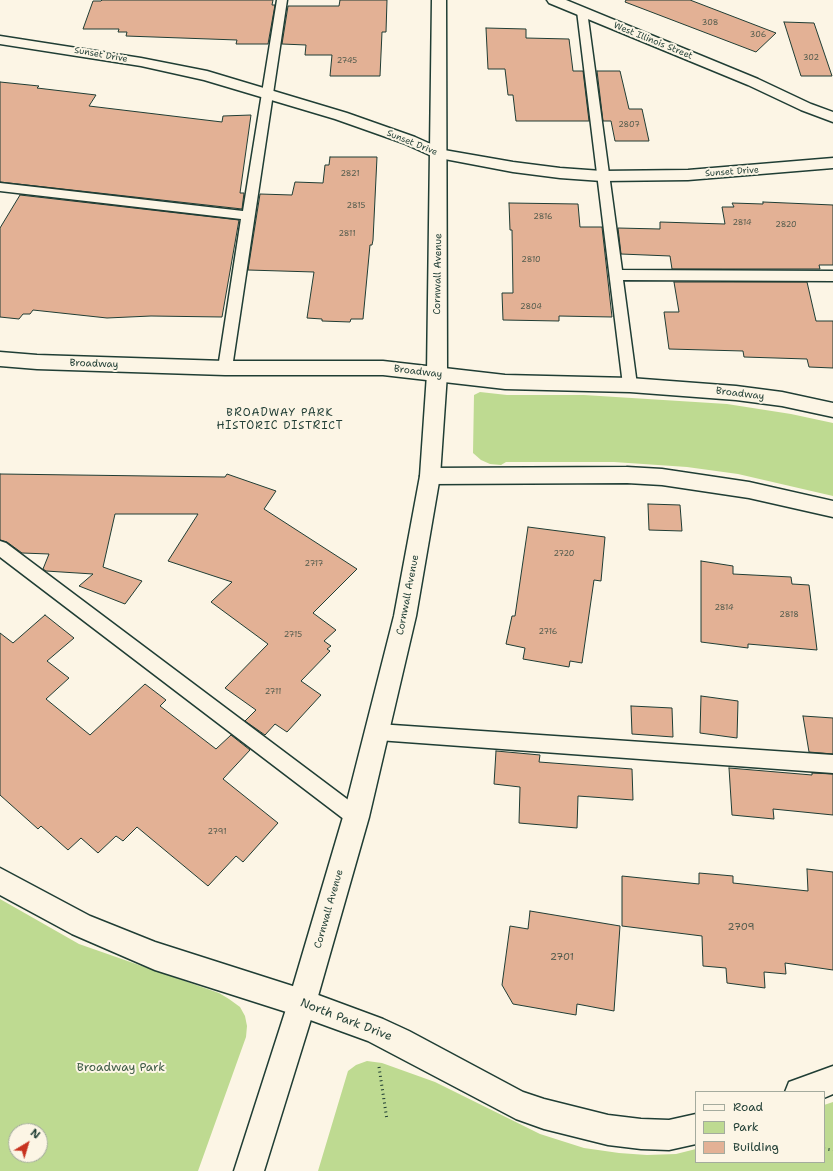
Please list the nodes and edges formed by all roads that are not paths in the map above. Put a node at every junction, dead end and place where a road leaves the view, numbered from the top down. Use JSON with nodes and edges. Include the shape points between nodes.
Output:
{"nodes":[{"id":1,"x":282,"y":0,"type":"edge"},
{"id":2,"x":440,"y":0,"type":"edge"},
{"id":3,"x":554,"y":0,"type":"edge"},
{"id":4,"x":582,"y":11,"type":"junction"},
{"id":5,"x":0,"y":40,"type":"edge"},
{"id":6,"x":753,"y":82,"type":"junction"},
{"id":7,"x":267,"y":94,"type":"junction"},
{"id":8,"x":833,"y":106,"type":"edge"},
{"id":9,"x":833,"y":117,"type":"edge"},
{"id":10,"x":440,"y":154,"type":"junction"},
{"id":11,"x":833,"y":163,"type":"edge"},
{"id":12,"x":602,"y":176,"type":"junction"},
{"id":13,"x":0,"y":187,"type":"edge"},
{"id":14,"x":248,"y":216,"type":"junction"},
{"id":15,"x":616,"y":275,"type":"junction"},
{"id":16,"x":833,"y":276,"type":"edge"},
{"id":17,"x":0,"y":359,"type":"edge"},
{"id":18,"x":225,"y":368,"type":"junction"},
{"id":19,"x":437,"y":374,"type":"junction"},
{"id":20,"x":630,"y":385,"type":"junction"},
{"id":21,"x":833,"y":410,"type":"edge"},
{"id":22,"x":430,"y":476,"type":"junction"},
{"id":23,"x":833,"y":509,"type":"edge"},
{"id":24,"x":0,"y":548,"type":"edge"},
{"id":25,"x":378,"y":732,"type":"junction"},
{"id":26,"x":833,"y":764,"type":"edge"},
{"id":27,"x":356,"y":817,"type":"junction"},
{"id":28,"x":0,"y":881,"type":"edge"},
{"id":29,"x":302,"y":1003,"type":"junction"},
{"id":30,"x":833,"y":1080,"type":"edge"},
{"id":31,"x":802,"y":1091,"type":"edge"},
{"id":32,"x":695,"y":1129,"type":"edge"},
{"id":33,"x":249,"y":1171,"type":"edge"}],
"edges":[{"from":1,"to":7,"type":"lane"},
{"from":2,"to":10,"type":"street","name":"Cornwall Avenue"},
{"from":3,"to":4,"type":"street","name":"West Illinois Street"},
{"from":4,"to":6,"type":"street","name":"West Illinois Street"},
{"from":4,"to":12,"type":"lane"},
{"from":5,"to":7,"type":"street","name":"Sunset Drive","via":[[141,62],[207,76]]},
{"from":6,"to":8,"type":"street","name":"West Illinois Street"},
{"from":6,"to":9,"type":"street","name":"West Illinois Street"},
{"from":7,"to":10,"type":"street","name":"Sunset Drive","via":[[355,121]]},
{"from":7,"to":14,"type":"lane"},
{"from":10,"to":12,"type":"street","name":"Sunset Drive","via":[[513,167]]},
{"from":10,"to":19,"type":"street","name":"Cornwall Avenue"},
{"from":11,"to":12,"type":"street","name":"Sunset Drive","via":[[688,175]]},
{"from":12,"to":15,"type":"lane"},
{"from":13,"to":14,"type":"lane"},
{"from":14,"to":18,"type":"lane"},
{"from":15,"to":16,"type":"lane"},
{"from":15,"to":20,"type":"lane"},
{"from":17,"to":18,"type":"street","name":"Broadway"},
{"from":18,"to":19,"type":"street","name":"Broadway","via":[[384,368]]},
{"from":19,"to":20,"type":"street","name":"Broadway","via":[[505,382]]},
{"from":19,"to":22,"type":"street","name":"Cornwall Avenue"},
{"from":20,"to":21,"type":"street","name":"Broadway","via":[[736,393]]},
{"from":22,"to":23,"type":"street","via":[[662,477],[748,490]]},
{"from":22,"to":25,"type":"street","name":"Cornwall Avenue","via":[[405,616]]},
{"from":24,"to":27,"type":"lane"},
{"from":25,"to":26,"type":"lane"},
{"from":25,"to":27,"type":"street","name":"Cornwall Avenue"},
{"from":27,"to":29,"type":"street","name":"Cornwall Avenue"},
{"from":28,"to":29,"type":"street","name":"North Park Drive","via":[[81,925],[155,956]]},
{"from":29,"to":32,"type":"street","name":"North Park Drive","via":[[400,1040],[506,1099],[544,1114],[608,1130],[641,1134],[669,1135]]},
{"from":29,"to":33,"type":"street","name":"Cornwall Avenue"},
{"from":30,"to":31,"type":"street"}]}
